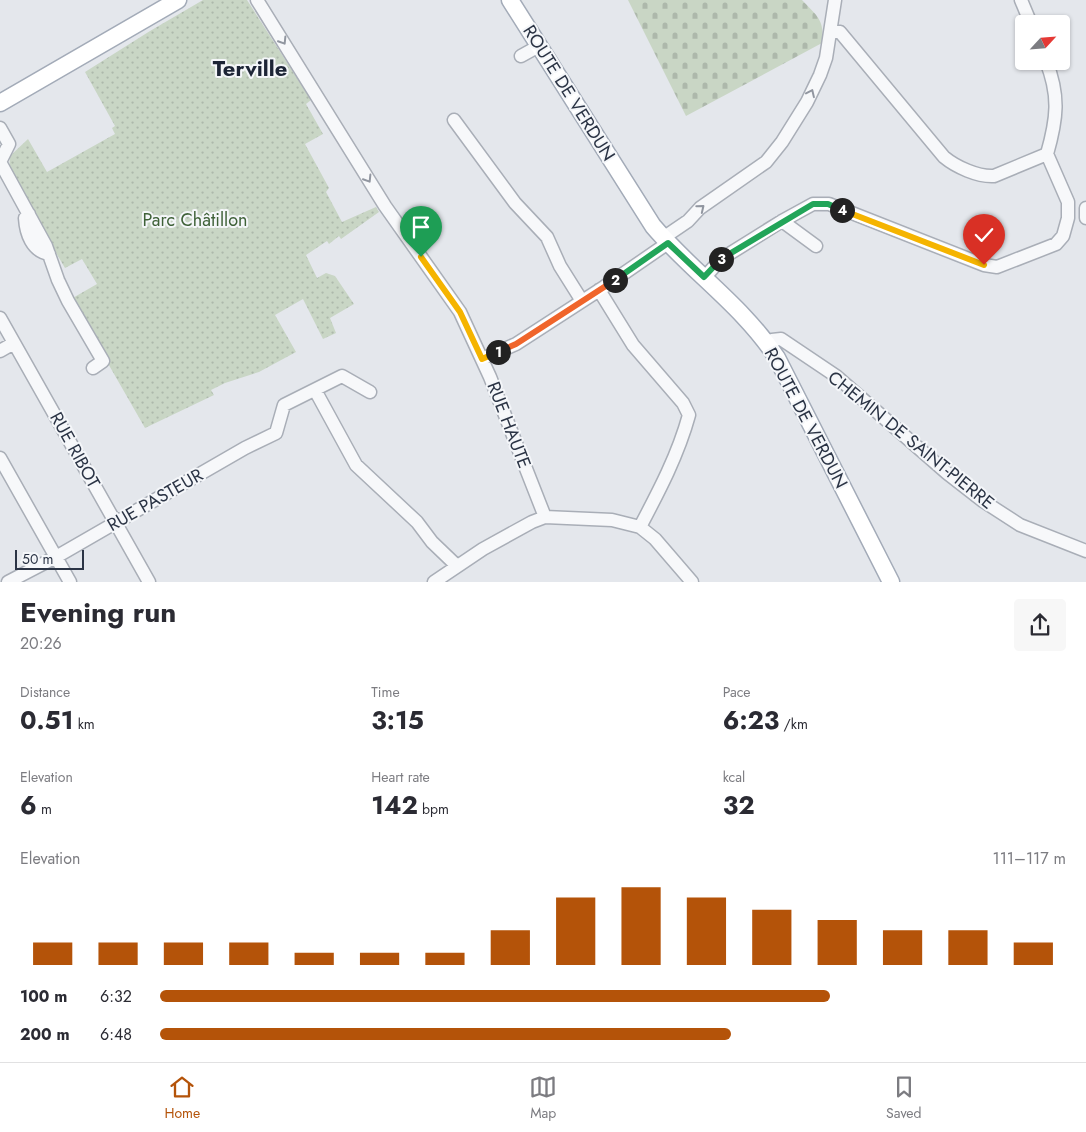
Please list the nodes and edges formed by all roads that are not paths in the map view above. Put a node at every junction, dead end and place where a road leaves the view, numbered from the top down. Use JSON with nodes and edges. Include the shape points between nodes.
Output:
{"nodes":[{"id":1,"x":178,"y":0,"type":"edge"},
{"id":2,"x":257,"y":0,"type":"edge"},
{"id":3,"x":510,"y":0,"type":"edge"},
{"id":4,"x":835,"y":0,"type":"edge"},
{"id":5,"x":1021,"y":0,"type":"edge"},
{"id":6,"x":1027,"y":15,"type":"edge"},
{"id":7,"x":831,"y":30,"type":"junction"},
{"id":8,"x":539,"y":46,"type":"junction"},
{"id":9,"x":521,"y":56,"type":"dead end"},
{"id":10,"x":1049,"y":70,"type":"edge"},
{"id":11,"x":0,"y":103,"type":"edge"},
{"id":12,"x":454,"y":120,"type":"dead end"},
{"id":13,"x":0,"y":128,"type":"edge"},
{"id":14,"x":1047,"y":154,"type":"junction"},
{"id":15,"x":0,"y":162,"type":"edge"},
{"id":16,"x":1086,"y":208,"type":"edge"},
{"id":17,"x":1086,"y":218,"type":"edge"},
{"id":18,"x":782,"y":221,"type":"junction"},
{"id":19,"x":666,"y":241,"type":"junction"},
{"id":20,"x":816,"y":246,"type":"dead end"},
{"id":21,"x":704,"y":277,"type":"junction"},
{"id":22,"x":599,"y":290,"type":"junction"},
{"id":23,"x":582,"y":301,"type":"junction"},
{"id":24,"x":0,"y":318,"type":"edge"},
{"id":25,"x":767,"y":342,"type":"junction"},
{"id":26,"x":14,"y":343,"type":"junction"},
{"id":27,"x":0,"y":351,"type":"edge"},
{"id":28,"x":482,"y":359,"type":"junction"},
{"id":29,"x":93,"y":368,"type":"dead end"},
{"id":30,"x":315,"y":390,"type":"junction"},
{"id":31,"x":370,"y":392,"type":"dead end"},
{"id":32,"x":0,"y":458,"type":"edge"},
{"id":33,"x":545,"y":517,"type":"junction"},
{"id":34,"x":116,"y":522,"type":"junction"},
{"id":35,"x":640,"y":527,"type":"junction"},
{"id":36,"x":1086,"y":551,"type":"edge"},
{"id":37,"x":56,"y":556,"type":"junction"},
{"id":38,"x":458,"y":566,"type":"junction"},
{"id":39,"x":8,"y":582,"type":"edge"},
{"id":40,"x":70,"y":582,"type":"edge"},
{"id":41,"x":149,"y":582,"type":"edge"},
{"id":42,"x":434,"y":582,"type":"edge"},
{"id":43,"x":692,"y":582,"type":"edge"},
{"id":44,"x":891,"y":582,"type":"edge"}],
"edges":[{"from":1,"to":11,"type":"main road"},
{"from":2,"to":28,"type":"street","name":"RUE HAUTE","one_way":true,"via":[[385,206],[460,312]]},
{"from":3,"to":8,"type":"main road","name":"ROUTE DE VERDUN"},
{"from":4,"to":7,"type":"street"},
{"from":5,"to":6,"type":"street"},
{"from":7,"to":14,"type":"street","via":[[840,32],[950,162],[994,176]]},
{"from":19,"to":7,"type":"street","one_way":true,"via":[[700,208],[766,162],[782,142],[820,75]]},
{"from":8,"to":9,"type":"street"},
{"from":8,"to":19,"type":"main road","name":"ROUTE DE VERDUN","via":[[653,226]]},
{"from":10,"to":14,"type":"street","via":[[1056,92],[1056,114]]},
{"from":12,"to":23,"type":"street","via":[[515,203],[547,237],[560,266]]},
{"from":13,"to":15,"type":"street","via":[[9,144]]},
{"from":14,"to":18,"type":"street","via":[[1068,202],[1063,236],[1056,244],[998,267],[990,267],[828,204],[813,204]]},
{"from":15,"to":29,"type":"street","via":[[49,254],[61,287],[103,361]]},
{"from":16,"to":17,"type":"street"},
{"from":18,"to":20,"type":"street"},
{"from":18,"to":21,"type":"street","via":[[721,259]]},
{"from":19,"to":21,"type":"main road","name":"ROUTE DE VERDUN"},
{"from":19,"to":22,"type":"street"},
{"from":21,"to":25,"type":"main road","name":"ROUTE DE VERDUN"},
{"from":22,"to":23,"type":"street"},
{"from":22,"to":35,"type":"street","via":[[632,345],[683,402],[689,415],[670,470]]},
{"from":23,"to":28,"type":"street","via":[[516,344]]},
{"from":24,"to":26,"type":"street","name":"RUE RIBOT"},
{"from":25,"to":36,"type":"street","name":"CHEMIN DE SAINT-PIERRE","via":[[781,339],[836,376],[983,501],[1020,524]]},
{"from":25,"to":44,"type":"main road","name":"ROUTE DE VERDUN"},
{"from":26,"to":27,"type":"street"},
{"from":26,"to":34,"type":"street","name":"RUE RIBOT"},
{"from":28,"to":33,"type":"street","name":"RUE HAUTE"},
{"from":30,"to":31,"type":"street","via":[[342,376]]},
{"from":30,"to":34,"type":"street","name":"RUE PASTEUR","via":[[284,405],[276,433]]},
{"from":30,"to":38,"type":"street","via":[[356,465]]},
{"from":32,"to":37,"type":"street"},
{"from":33,"to":35,"type":"street","via":[[612,520]]},
{"from":33,"to":38,"type":"street"},
{"from":34,"to":37,"type":"street","name":"RUE PASTEUR"},
{"from":34,"to":41,"type":"street","name":"RUE RIBOT"},
{"from":35,"to":43,"type":"street","via":[[655,539]]},
{"from":37,"to":39,"type":"street","name":"RUE PASTEUR"},
{"from":37,"to":40,"type":"street"},
{"from":38,"to":42,"type":"street"}]}
